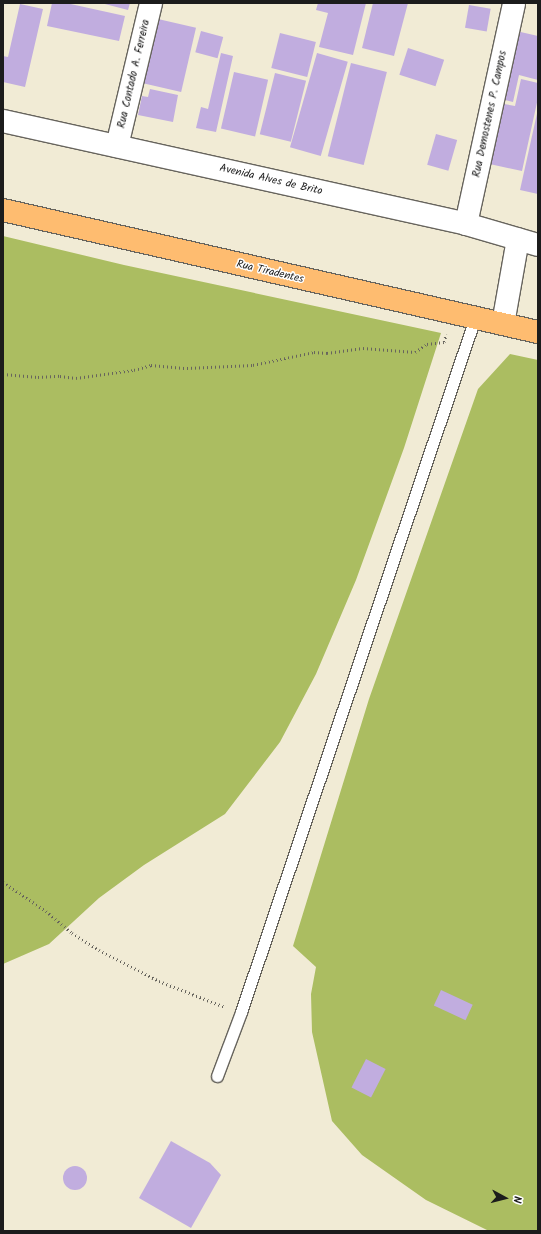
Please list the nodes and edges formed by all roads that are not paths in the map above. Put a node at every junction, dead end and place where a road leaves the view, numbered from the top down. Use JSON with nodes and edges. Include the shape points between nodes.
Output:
{"nodes":[{"id":1,"x":151,"y":3,"type":"edge"},
{"id":2,"x":514,"y":3,"type":"edge"},
{"id":3,"x":3,"y":121,"type":"edge"},
{"id":4,"x":118,"y":146,"type":"junction"},
{"id":5,"x":3,"y":210,"type":"edge"},
{"id":6,"x":466,"y":224,"type":"junction"},
{"id":7,"x":528,"y":242,"type":"edge"},
{"id":8,"x":475,"y":318,"type":"junction"},
{"id":9,"x":503,"y":324,"type":"junction"},
{"id":10,"x":538,"y":332,"type":"edge"},
{"id":11,"x":217,"y":1076,"type":"dead end"}],
"edges":[{"from":1,"to":4,"type":"street","name":"Rua Contado A. Ferreira"},
{"from":2,"to":6,"type":"street","name":"Rua Demostenes P. Campos"},
{"from":3,"to":4,"type":"street","name":"Avenida Alves de Brito"},
{"from":4,"to":6,"type":"street","name":"Avenida Alves de Brito"},
{"from":5,"to":8,"type":"main road","name":"Rua Tiradentes"},
{"from":6,"to":7,"type":"street","name":"Avenida Alves de Brito"},
{"from":7,"to":9,"type":"street"},
{"from":8,"to":9,"type":"main road","name":"Rua Tiradentes"},
{"from":8,"to":11,"type":"lane","via":[[241,1012]]},
{"from":9,"to":10,"type":"main road","name":"Rua Tiradentes"}]}
